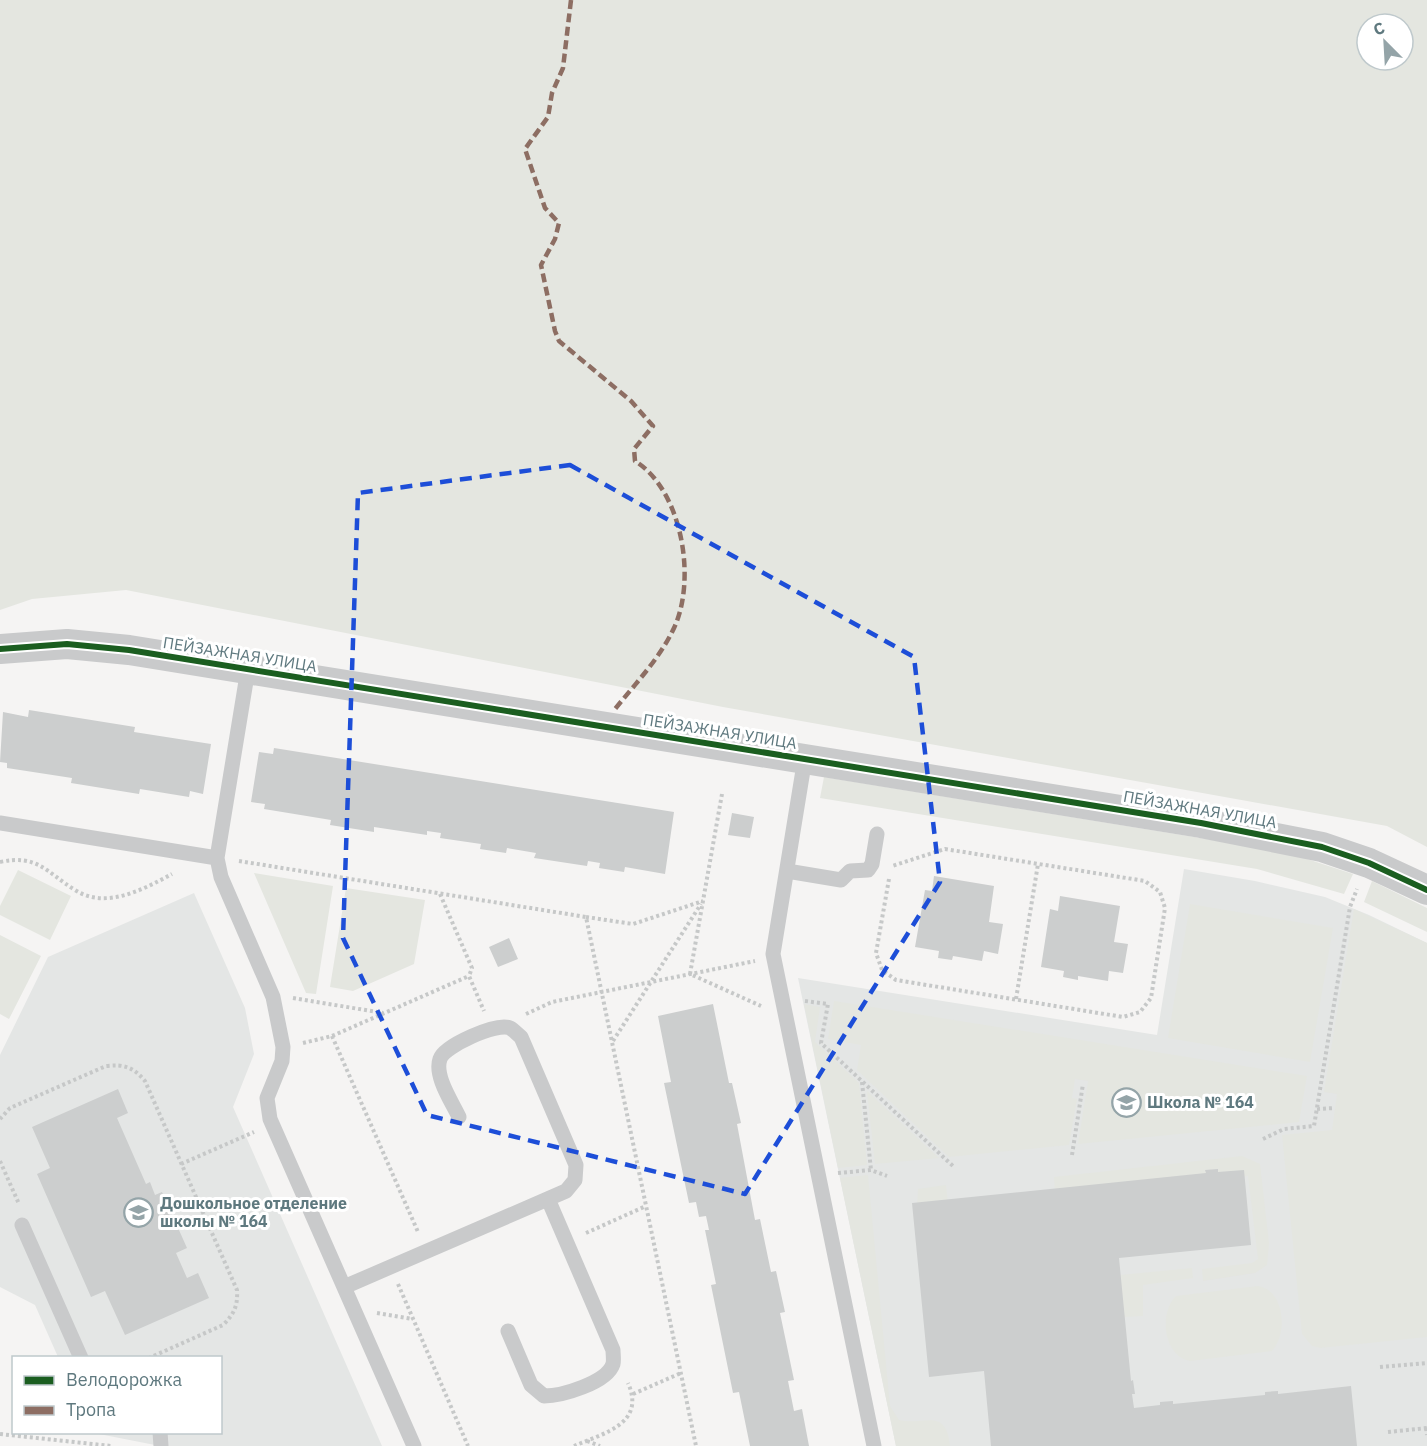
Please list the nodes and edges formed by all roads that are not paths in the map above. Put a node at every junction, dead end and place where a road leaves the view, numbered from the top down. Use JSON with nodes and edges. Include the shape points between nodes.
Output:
{"nodes":[{"id":1,"x":0,"y":649,"type":"edge"},
{"id":2,"x":248,"y":669,"type":"junction"},
{"id":3,"x":806,"y":758,"type":"junction"},
{"id":4,"x":0,"y":823,"type":"edge"},
{"id":5,"x":877,"y":834,"type":"dead end"},
{"id":6,"x":217,"y":858,"type":"junction"},
{"id":7,"x":787,"y":871,"type":"junction"},
{"id":8,"x":1427,"y":890,"type":"edge"},
{"id":9,"x":459,"y":1117,"type":"dead end"},
{"id":10,"x":548,"y":1199,"type":"junction"},
{"id":11,"x":22,"y":1224,"type":"road end"},
{"id":12,"x":344,"y":1287,"type":"junction"},
{"id":13,"x":508,"y":1331,"type":"dead end"},
{"id":14,"x":80,"y":1356,"type":"edge"},
{"id":15,"x":414,"y":1446,"type":"edge"},
{"id":16,"x":874,"y":1446,"type":"edge"}],
"edges":[{"from":1,"to":2,"type":"street","name":"ПЕЙЗАЖНАЯ УЛИЦА","via":[[67,644]]},
{"from":2,"to":3,"type":"street","name":"ПЕЙЗАЖНАЯ УЛИЦА"},
{"from":2,"to":6,"type":"lane"},
{"from":3,"to":7,"type":"lane"},
{"from":3,"to":8,"type":"street","name":"ПЕЙЗАЖНАЯ УЛИЦА","via":[[1277,836],[1369,863]]},
{"from":4,"to":6,"type":"lane"},
{"from":5,"to":7,"type":"lane","via":[[868,870],[850,871],[840,880]]},
{"from":6,"to":12,"type":"lane","via":[[221,877],[273,997],[284,1047],[267,1098],[270,1119]]},
{"from":7,"to":16,"type":"lane","via":[[773,954]]},
{"from":9,"to":10,"type":"lane","via":[[439,1073],[440,1058],[450,1047],[493,1028],[509,1028],[521,1037],[576,1165],[575,1180],[566,1191]]},
{"from":10,"to":12,"type":"lane"},
{"from":10,"to":13,"type":"lane","via":[[613,1350],[613,1366],[602,1377],[560,1396],[544,1396],[531,1385]]},
{"from":11,"to":14,"type":"lane"},
{"from":12,"to":15,"type":"lane"}]}
